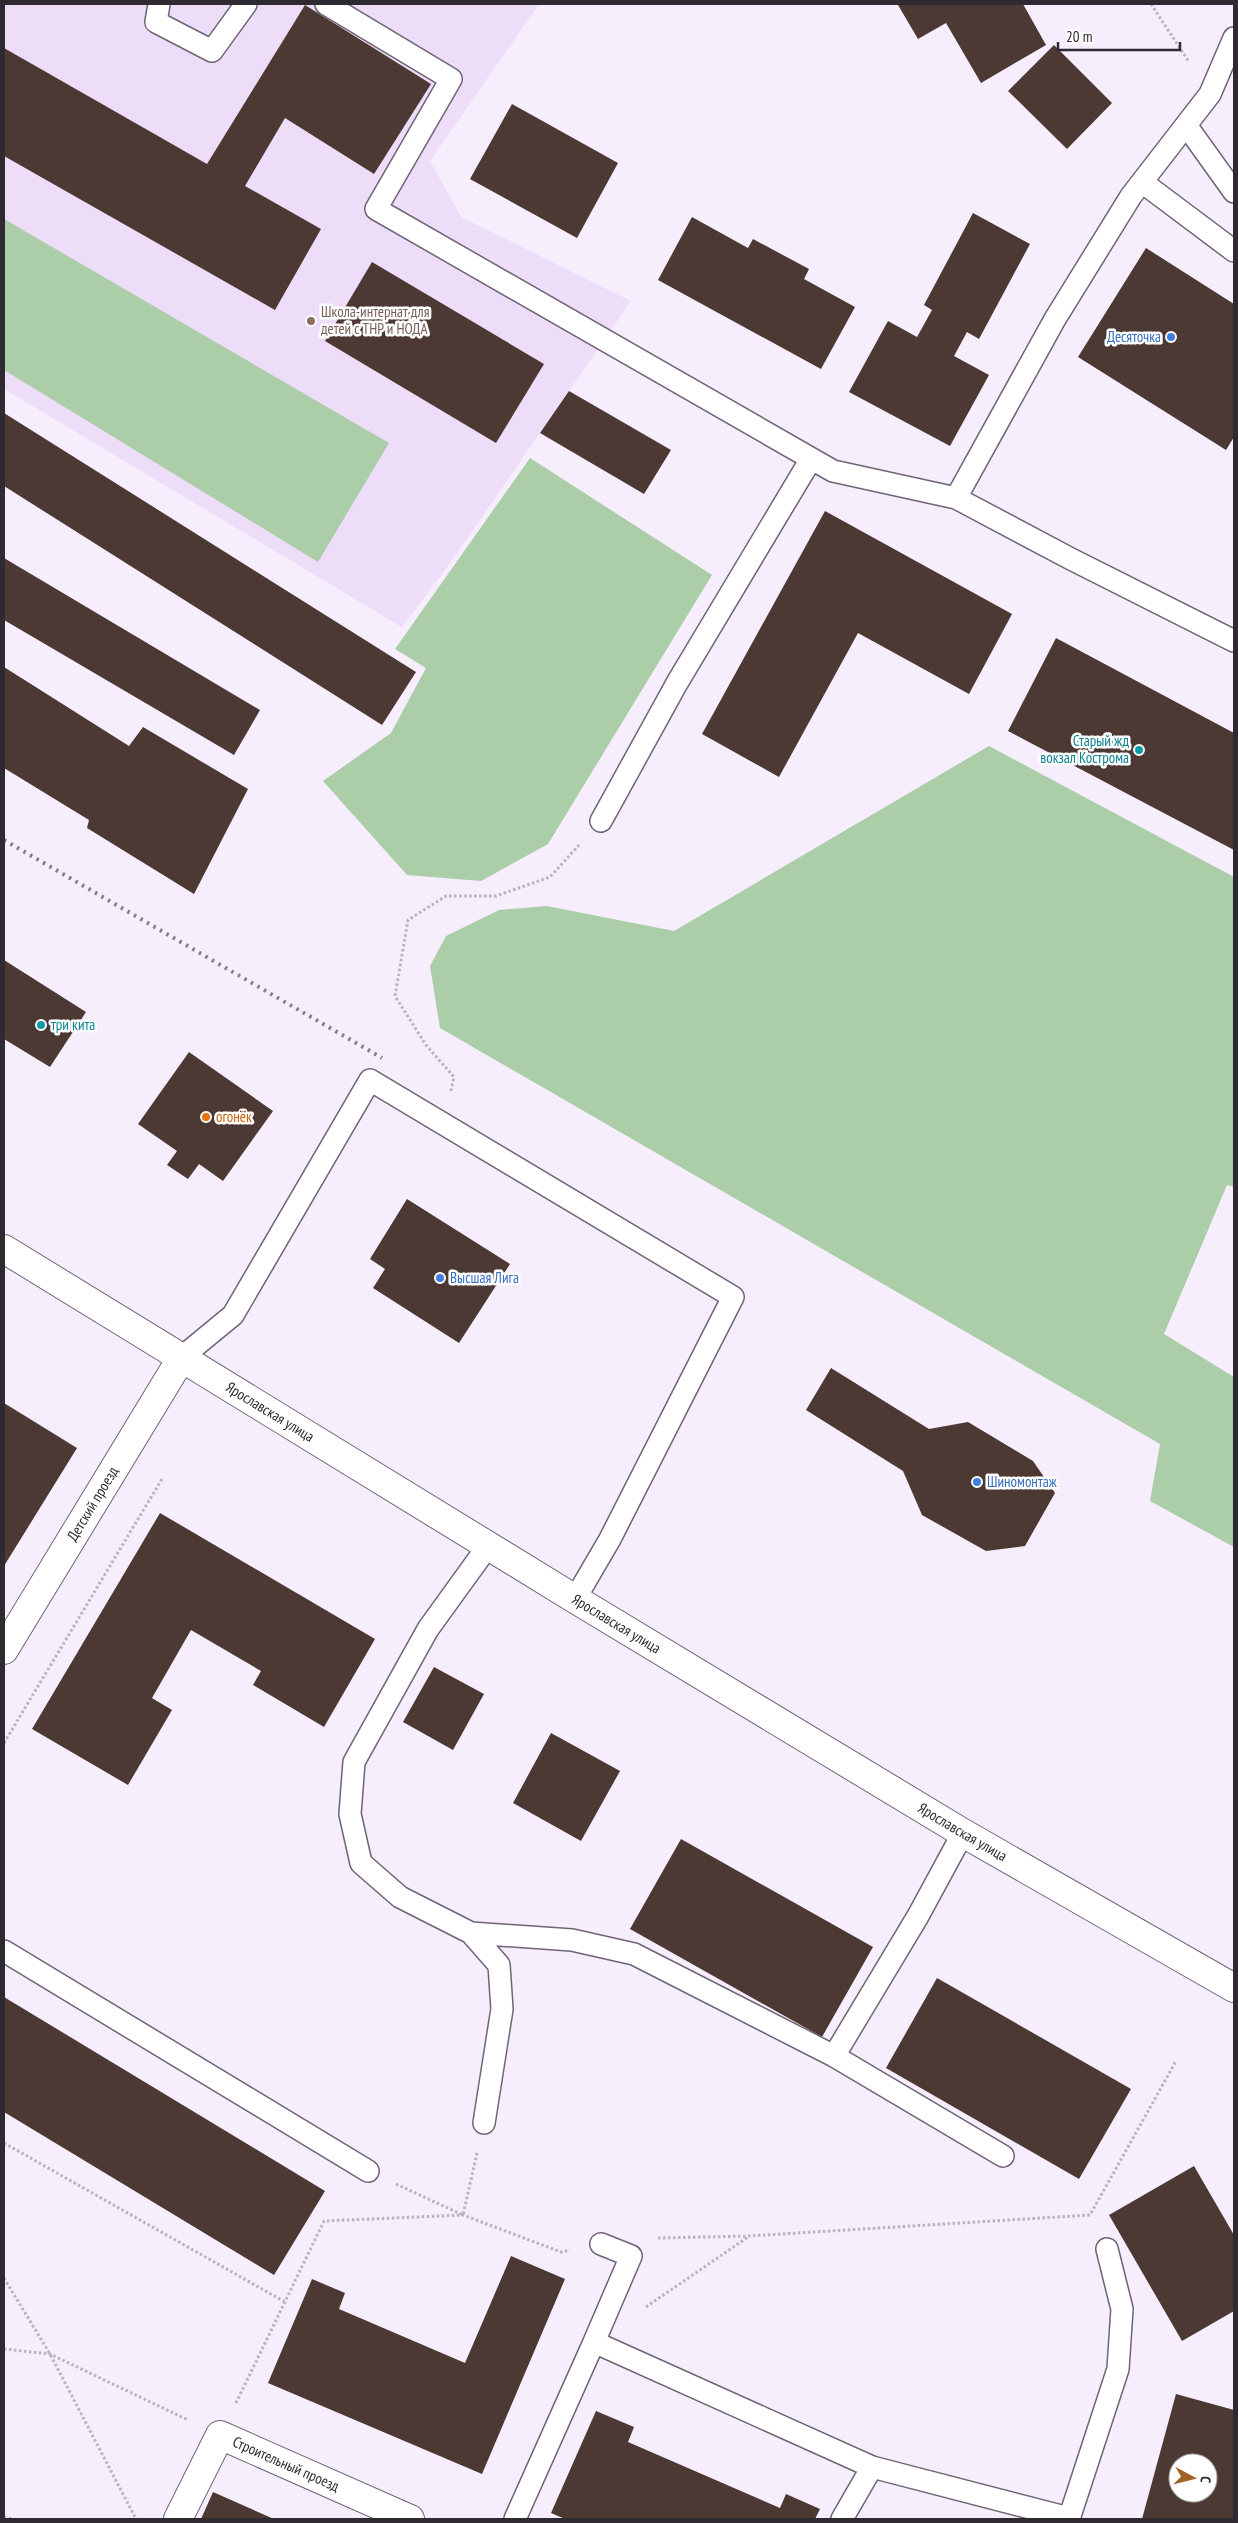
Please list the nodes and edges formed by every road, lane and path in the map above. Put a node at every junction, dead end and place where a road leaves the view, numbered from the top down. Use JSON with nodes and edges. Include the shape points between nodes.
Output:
{"nodes":[{"id":1,"x":159,"y":4,"type":"edge"},
{"id":2,"x":246,"y":4,"type":"edge"},
{"id":3,"x":326,"y":4,"type":"edge"},
{"id":4,"x":1151,"y":4,"type":"edge"},
{"id":5,"x":1234,"y":38,"type":"edge"},
{"id":6,"x":1210,"y":94,"type":"junction"},
{"id":7,"x":1186,"y":125,"type":"junction"},
{"id":8,"x":1142,"y":182,"type":"junction"},
{"id":9,"x":1234,"y":192,"type":"edge"},
{"id":10,"x":1234,"y":251,"type":"edge"},
{"id":11,"x":811,"y":458,"type":"junction"},
{"id":12,"x":956,"y":498,"type":"junction"},
{"id":13,"x":1234,"y":641,"type":"edge"},
{"id":14,"x":601,"y":821,"type":"joint"},
{"id":15,"x":444,"y":1124,"type":"junction"},
{"id":16,"x":4,"y":1249,"type":"edge"},
{"id":17,"x":182,"y":1357,"type":"junction"},
{"id":18,"x":162,"y":1479,"type":"dead end"},
{"id":19,"x":488,"y":1546,"type":"junction"},
{"id":20,"x":576,"y":1599,"type":"junction"},
{"id":21,"x":4,"y":1650,"type":"edge"},
{"id":22,"x":4,"y":1744,"type":"edge"},
{"id":23,"x":963,"y":1833,"type":"junction"},
{"id":24,"x":471,"y":1933,"type":"junction"},
{"id":25,"x":4,"y":1951,"type":"edge"},
{"id":26,"x":1234,"y":1988,"type":"edge"},
{"id":27,"x":834,"y":2056,"type":"junction"},
{"id":28,"x":1176,"y":2061,"type":"dead end"},
{"id":29,"x":484,"y":2124,"type":"joint"},
{"id":30,"x":4,"y":2143,"type":"edge"},
{"id":31,"x":1003,"y":2156,"type":"dead end"},
{"id":32,"x":368,"y":2171,"type":"joint"},
{"id":33,"x":463,"y":2215,"type":"junction"},
{"id":34,"x":749,"y":2236,"type":"junction"},
{"id":35,"x":656,"y":2238,"type":"dead end"},
{"id":36,"x":601,"y":2244,"type":"joint"},
{"id":37,"x":1107,"y":2249,"type":"dead end"},
{"id":38,"x":4,"y":2278,"type":"edge"},
{"id":39,"x":285,"y":2302,"type":"junction"},
{"id":40,"x":643,"y":2309,"type":"dead end"},
{"id":41,"x":594,"y":2342,"type":"junction"},
{"id":42,"x":4,"y":2349,"type":"edge"},
{"id":43,"x":50,"y":2354,"type":"junction"},
{"id":44,"x":220,"y":2435,"type":"junction"},
{"id":45,"x":872,"y":2466,"type":"junction"},
{"id":46,"x":4,"y":2517,"type":"edge"},
{"id":47,"x":12,"y":2519,"type":"edge"},
{"id":48,"x":136,"y":2519,"type":"edge"},
{"id":49,"x":178,"y":2519,"type":"edge"},
{"id":50,"x":410,"y":2519,"type":"edge"},
{"id":51,"x":515,"y":2519,"type":"edge"},
{"id":52,"x":842,"y":2519,"type":"edge"},
{"id":53,"x":1069,"y":2519,"type":"edge"}],
"edges":[{"from":1,"to":2,"type":"lane","via":[[156,22],[212,51]]},
{"from":3,"to":11,"type":"lane","via":[[450,79],[376,209]]},
{"from":4,"to":6,"type":"path"},
{"from":5,"to":6,"type":"lane"},
{"from":6,"to":7,"type":"lane"},
{"from":7,"to":8,"type":"lane"},
{"from":7,"to":9,"type":"lane"},
{"from":8,"to":10,"type":"lane"},
{"from":8,"to":12,"type":"lane","via":[[1055,318]]},
{"from":11,"to":12,"type":"lane","via":[[834,471]]},
{"from":11,"to":14,"type":"lane","via":[[677,683]]},
{"from":12,"to":13,"type":"lane"},
{"from":14,"to":15,"type":"path","via":[[550,877],[496,896],[446,896],[408,920],[395,996],[426,1045],[454,1077]]},
{"from":15,"to":17,"type":"lane","via":[[370,1080],[233,1315]]},
{"from":15,"to":20,"type":"lane","via":[[733,1296],[610,1540]]},
{"from":16,"to":17,"type":"main road","name":"Ярославская улица"},
{"from":17,"to":19,"type":"main road","name":"Ярославская улица"},
{"from":17,"to":21,"type":"main road","name":"Детский проезд"},
{"from":18,"to":22,"type":"path"},
{"from":19,"to":20,"type":"main road","name":"Ярославская улица"},
{"from":19,"to":24,"type":"lane","via":[[428,1629],[354,1762],[350,1814],[361,1863],[400,1897]]},
{"from":20,"to":23,"type":"main road","name":"Ярославская улица"},
{"from":23,"to":26,"type":"main road","name":"Ярославская улица"},
{"from":23,"to":27,"type":"lane","via":[[918,1916]]},
{"from":24,"to":27,"type":"lane","via":[[572,1940],[634,1954]]},
{"from":24,"to":29,"type":"lane","via":[[499,1965],[500,1974],[502,2009]]},
{"from":25,"to":32,"type":"lane"},
{"from":27,"to":31,"type":"lane"},
{"from":28,"to":34,"type":"path","via":[[1090,2215]]},
{"from":29,"to":33,"type":"path"},
{"from":30,"to":39,"type":"path"},
{"from":32,"to":33,"type":"path"},
{"from":33,"to":36,"type":"path","via":[[561,2252]]},
{"from":33,"to":39,"type":"path","via":[[324,2220]]},
{"from":34,"to":35,"type":"path"},
{"from":34,"to":40,"type":"path"},
{"from":36,"to":41,"type":"lane","via":[[631,2256]]},
{"from":37,"to":53,"type":"lane","via":[[1122,2309],[1118,2369]]},
{"from":38,"to":43,"type":"path"},
{"from":39,"to":44,"type":"path"},
{"from":41,"to":45,"type":"lane"},
{"from":41,"to":51,"type":"lane"},
{"from":42,"to":43,"type":"path"},
{"from":43,"to":44,"type":"path"},
{"from":43,"to":48,"type":"path"},
{"from":44,"to":49,"type":"main road","name":"Строительный проезд"},
{"from":44,"to":50,"type":"main road","name":"Строительный проезд"},
{"from":45,"to":52,"type":"lane"},
{"from":45,"to":53,"type":"lane"},
{"from":46,"to":47,"type":"path"}]}
